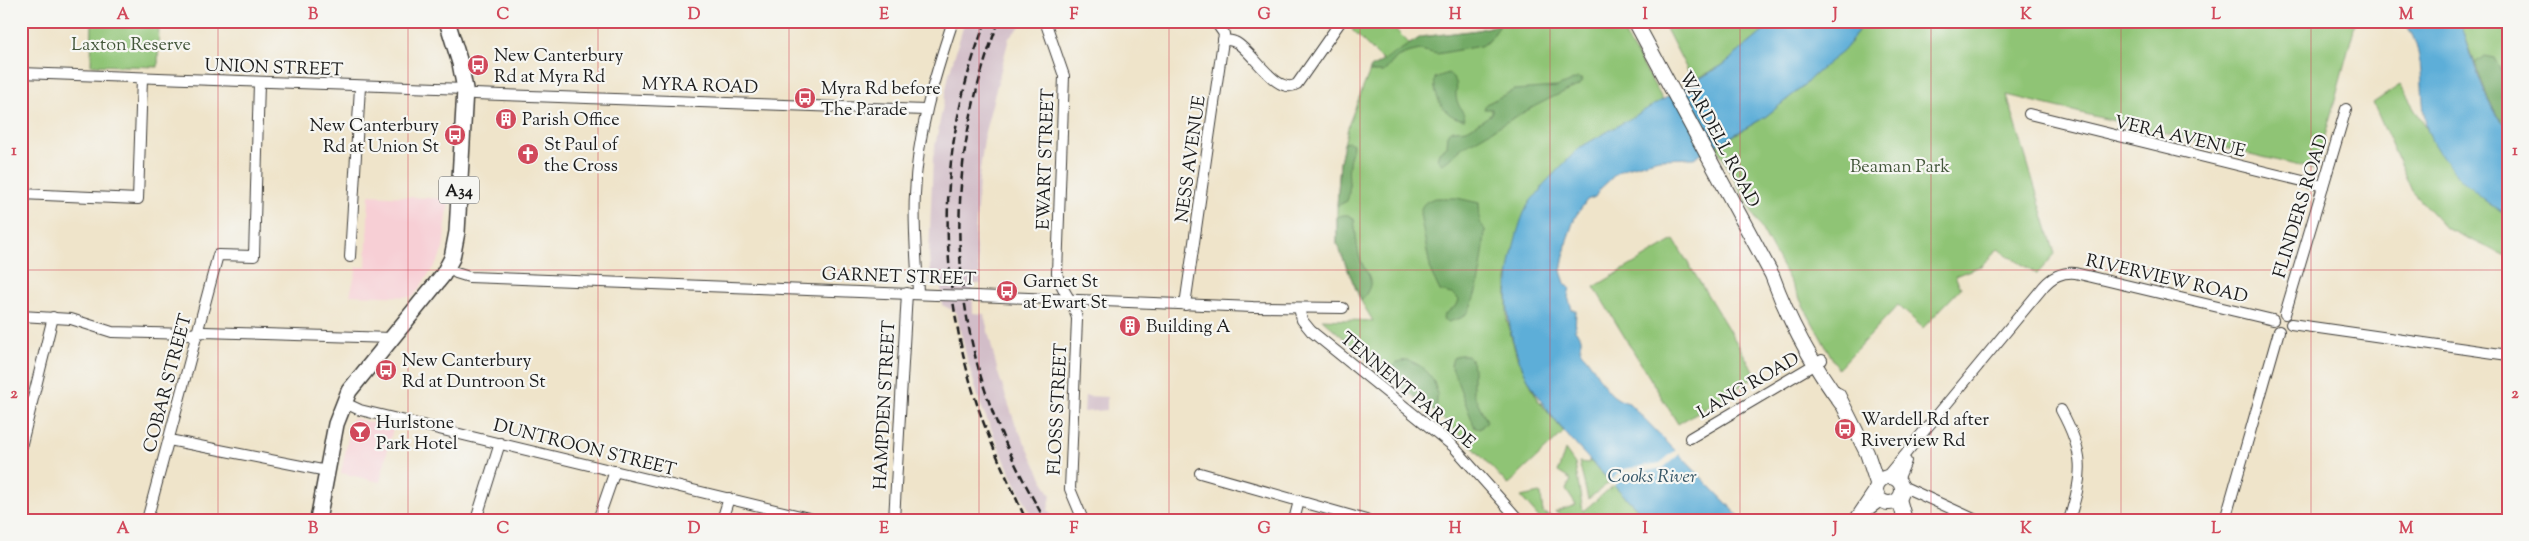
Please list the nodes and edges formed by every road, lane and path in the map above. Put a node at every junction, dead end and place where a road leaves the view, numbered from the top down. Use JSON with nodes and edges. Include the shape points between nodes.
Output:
{"nodes":[{"id":1,"x":447,"y":21,"type":"edge"},
{"id":2,"x":457,"y":21,"type":"edge"},
{"id":3,"x":953,"y":21,"type":"edge"},
{"id":4,"x":1045,"y":21,"type":"edge"},
{"id":5,"x":1215,"y":21,"type":"edge"},
{"id":6,"x":1342,"y":21,"type":"edge"},
{"id":7,"x":1635,"y":21,"type":"edge"},
{"id":8,"x":1223,"y":40,"type":"junction"},
{"id":9,"x":21,"y":73,"type":"edge"},
{"id":10,"x":142,"y":78,"type":"junction"},
{"id":11,"x":259,"y":82,"type":"junction"},
{"id":12,"x":360,"y":86,"type":"junction"},
{"id":13,"x":470,"y":91,"type":"junction"},
{"id":14,"x":2346,"y":109,"type":"dead end"},
{"id":15,"x":925,"y":110,"type":"junction"},
{"id":16,"x":2029,"y":114,"type":"dead end"},
{"id":17,"x":2323,"y":186,"type":"junction"},
{"id":18,"x":21,"y":194,"type":"edge"},
{"id":19,"x":350,"y":257,"type":"dead end"},
{"id":20,"x":456,"y":273,"type":"junction"},
{"id":21,"x":907,"y":293,"type":"junction"},
{"id":22,"x":918,"y":294,"type":"junction"},
{"id":23,"x":1068,"y":299,"type":"junction"},
{"id":24,"x":1185,"y":305,"type":"junction"},
{"id":25,"x":1299,"y":308,"type":"junction"},
{"id":26,"x":1343,"y":308,"type":"dead end"},
{"id":27,"x":2285,"y":314,"type":"junction"},
{"id":28,"x":21,"y":316,"type":"edge"},
{"id":29,"x":53,"y":317,"type":"junction"},
{"id":30,"x":2273,"y":320,"type":"junction"},
{"id":31,"x":2291,"y":324,"type":"junction"},
{"id":32,"x":2279,"y":331,"type":"junction"},
{"id":33,"x":197,"y":333,"type":"junction"},
{"id":34,"x":391,"y":338,"type":"junction"},
{"id":35,"x":2508,"y":355,"type":"edge"},
{"id":36,"x":1815,"y":364,"type":"junction"},
{"id":37,"x":346,"y":404,"type":"junction"},
{"id":38,"x":2061,"y":410,"type":"dead end"},
{"id":39,"x":23,"y":432,"type":"edge"},
{"id":40,"x":1690,"y":438,"type":"dead end"},
{"id":41,"x":169,"y":440,"type":"junction"},
{"id":42,"x":500,"y":443,"type":"junction"},
{"id":43,"x":21,"y":447,"type":"edge"},
{"id":44,"x":327,"y":471,"type":"junction"},
{"id":45,"x":615,"y":471,"type":"junction"},
{"id":46,"x":1200,"y":473,"type":"dead end"},
{"id":47,"x":1890,"y":489,"type":"junction"},
{"id":48,"x":729,"y":498,"type":"junction"},
{"id":49,"x":1299,"y":501,"type":"junction"},
{"id":50,"x":147,"y":520,"type":"edge"},
{"id":51,"x":318,"y":520,"type":"edge"},
{"id":52,"x":476,"y":520,"type":"edge"},
{"id":53,"x":598,"y":520,"type":"edge"},
{"id":54,"x":722,"y":520,"type":"edge"},
{"id":55,"x":818,"y":520,"type":"edge"},
{"id":56,"x":894,"y":520,"type":"edge"},
{"id":57,"x":1083,"y":520,"type":"edge"},
{"id":58,"x":1294,"y":520,"type":"edge"},
{"id":59,"x":1366,"y":520,"type":"edge"},
{"id":60,"x":1519,"y":520,"type":"edge"},
{"id":61,"x":1854,"y":520,"type":"edge"},
{"id":62,"x":1899,"y":520,"type":"edge"},
{"id":63,"x":1905,"y":520,"type":"edge"},
{"id":64,"x":1976,"y":520,"type":"edge"},
{"id":65,"x":2069,"y":520,"type":"edge"},
{"id":66,"x":2225,"y":520,"type":"edge"}],
"edges":[{"from":1,"to":13,"type":"highway","number":"A34"},
{"from":2,"to":13,"type":"highway","number":"A34","via":[[472,67]]},
{"from":3,"to":15,"type":"street"},
{"from":4,"to":23,"type":"street","name":"EWART STREET","via":[[1064,76],[1057,263],[1058,279]]},
{"from":5,"to":8,"type":"street","via":[[1223,30]]},
{"from":6,"to":8,"type":"street","via":[[1292,87],[1280,85],[1236,42]]},
{"from":7,"to":36,"type":"main road","name":"WARDELL ROAD","via":[[1772,274]]},
{"from":8,"to":24,"type":"street","name":"NESS AVENUE"},
{"from":9,"to":10,"type":"street","name":"UNION STREET"},
{"from":10,"to":11,"type":"street","name":"UNION STREET"},
{"from":10,"to":18,"type":"street","via":[[138,199]]},
{"from":11,"to":12,"type":"street","name":"UNION STREET"},
{"from":11,"to":33,"type":"street","name":"COBAR STREET","via":[[254,256],[218,255]]},
{"from":12,"to":13,"type":"street","name":"UNION STREET"},
{"from":12,"to":19,"type":"street"},
{"from":13,"to":15,"type":"street","name":"MYRA ROAD"},
{"from":13,"to":20,"type":"highway","number":"A34","via":[[463,252]]},
{"from":13,"to":34,"type":"highway","number":"A34","via":[[452,258],[443,275]]},
{"from":14,"to":17,"type":"street","name":"FLINDERS ROAD"},
{"from":15,"to":22,"type":"street","via":[[915,191]]},
{"from":16,"to":17,"type":"street","name":"VERA AVENUE"},
{"from":17,"to":27,"type":"street","name":"FLINDERS ROAD"},
{"from":20,"to":21,"type":"street","name":"GARNET STREET"},
{"from":20,"to":37,"type":"highway","number":"A34","via":[[356,396]]},
{"from":21,"to":22,"type":"street","name":"GARNET STREET"},
{"from":21,"to":56,"type":"street","name":"HAMPDEN STREET"},
{"from":22,"to":23,"type":"street","name":"GARNET STREET","bridge":true},
{"from":23,"to":24,"type":"street","name":"GARNET STREET"},
{"from":23,"to":57,"type":"street","name":"FLOSS STREET","via":[[1077,319],[1070,489]]},
{"from":24,"to":25,"type":"street","name":"GARNET STREET"},
{"from":25,"to":26,"type":"street","name":"GARNET STREET"},
{"from":25,"to":60,"type":"street","name":"TENNENT PARADE","via":[[1302,320],[1311,331],[1453,446]]},
{"from":27,"to":30,"type":"street","via":[[2276,315]]},
{"from":27,"to":31,"type":"street"},
{"from":28,"to":29,"type":"street"},
{"from":29,"to":33,"type":"street","via":[[112,332]]},
{"from":29,"to":39,"type":"street"},
{"from":30,"to":32,"type":"street"},
{"from":30,"to":47,"type":"street","name":"RIVERVIEW ROAD","via":[[2066,272],[2057,275],[2044,286],[1920,438]]},
{"from":31,"to":32,"type":"street","via":[[2287,330]]},
{"from":31,"to":35,"type":"street"},
{"from":32,"to":66,"type":"street"},
{"from":33,"to":34,"type":"street"},
{"from":33,"to":41,"type":"street","name":"COBAR STREET"},
{"from":34,"to":37,"type":"highway","number":"A34","via":[[349,391]]},
{"from":36,"to":40,"type":"street","name":"LANG ROAD"},
{"from":36,"to":47,"type":"main road","name":"WARDELL ROAD","via":[[1841,402]]},
{"from":37,"to":42,"type":"street","name":"DUNTROON STREET"},
{"from":37,"to":44,"type":"highway","number":"A34","via":[[336,424]]},
{"from":38,"to":65,"type":"street","via":[[2081,459],[2079,488]]},
{"from":39,"to":43,"type":"street"},
{"from":41,"to":44,"type":"street"},
{"from":41,"to":50,"type":"street","name":"COBAR STREET"},
{"from":42,"to":45,"type":"street","name":"DUNTROON STREET"},
{"from":42,"to":52,"type":"street"},
{"from":44,"to":51,"type":"highway","number":"A34"},
{"from":45,"to":48,"type":"street","name":"DUNTROON STREET"},
{"from":45,"to":53,"type":"street"},
{"from":46,"to":49,"type":"street"},
{"from":47,"to":61,"type":"street"},
{"from":47,"to":61,"type":"street"},
{"from":47,"to":62,"type":"main road"},
{"from":47,"to":63,"type":"main road"},
{"from":47,"to":64,"type":"street","via":[[1935,502]]},
{"from":48,"to":54,"type":"street"},
{"from":48,"to":55,"type":"street","name":"DUNTROON STREET"},
{"from":49,"to":58,"type":"street"},
{"from":49,"to":59,"type":"street"}]}
